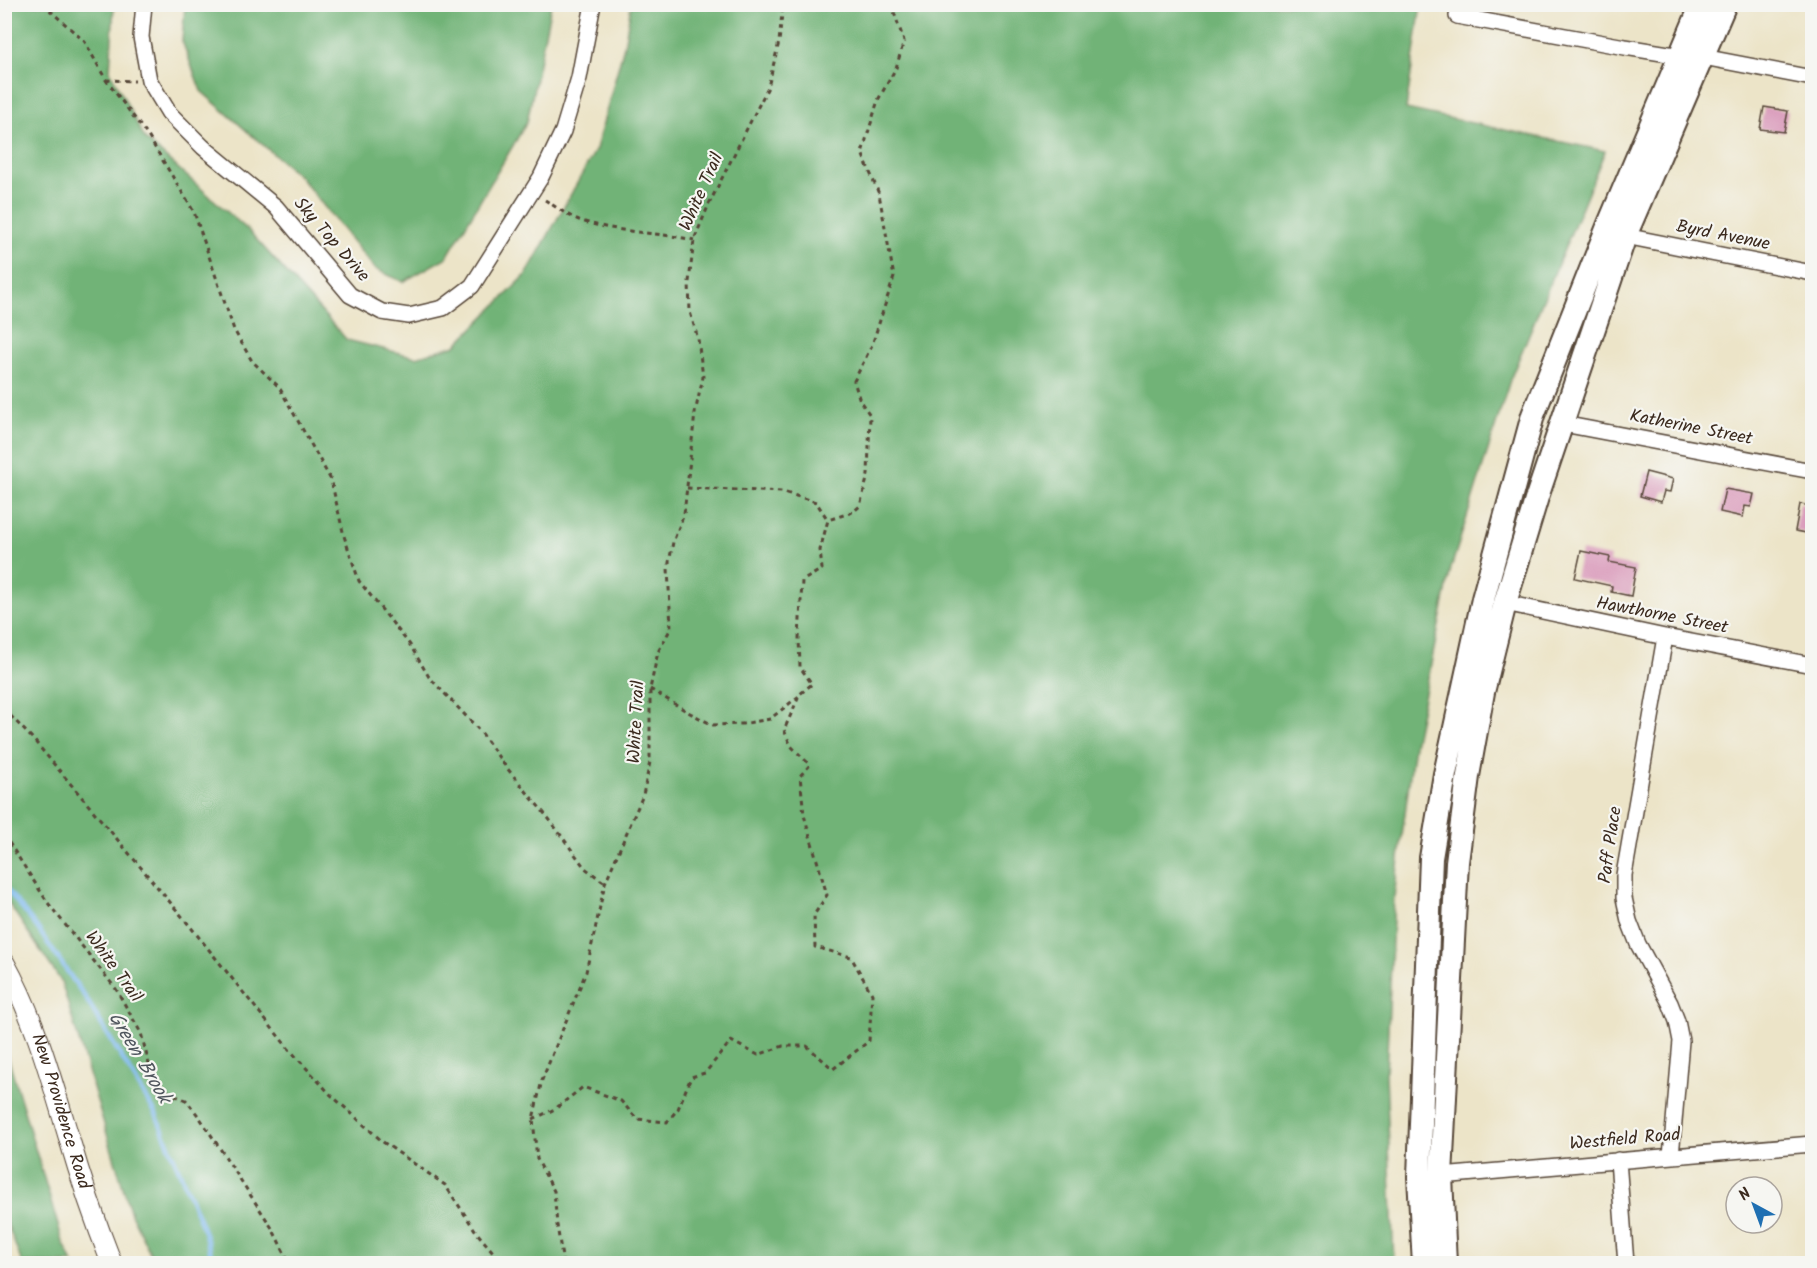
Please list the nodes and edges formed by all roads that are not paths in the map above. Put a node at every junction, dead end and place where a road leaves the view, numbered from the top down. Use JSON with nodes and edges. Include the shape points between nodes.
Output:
{"nodes":[{"id":1,"x":144,"y":4,"type":"edge"},
{"id":2,"x":593,"y":4,"type":"edge"},
{"id":3,"x":1702,"y":4,"type":"edge"},
{"id":4,"x":1725,"y":4,"type":"edge"},
{"id":5,"x":1457,"y":16,"type":"dead end"},
{"id":6,"x":1692,"y":56,"type":"junction"},
{"id":7,"x":1812,"y":78,"type":"edge"},
{"id":8,"x":1625,"y":237,"type":"junction"},
{"id":9,"x":1812,"y":273,"type":"edge"},
{"id":10,"x":1563,"y":424,"type":"junction"},
{"id":11,"x":1812,"y":471,"type":"edge"},
{"id":12,"x":1505,"y":603,"type":"junction"},
{"id":13,"x":1665,"y":637,"type":"junction"},
{"id":14,"x":1812,"y":665,"type":"edge"},
{"id":15,"x":4,"y":962,"type":"edge"},
{"id":16,"x":1812,"y":1144,"type":"edge"},
{"id":17,"x":1671,"y":1156,"type":"junction"},
{"id":18,"x":1618,"y":1160,"type":"junction"},
{"id":19,"x":1441,"y":1176,"type":"junction"},
{"id":20,"x":112,"y":1263,"type":"edge"},
{"id":21,"x":1424,"y":1263,"type":"edge"},
{"id":22,"x":1445,"y":1263,"type":"edge"},
{"id":23,"x":1626,"y":1263,"type":"edge"}],
"edges":[{"from":1,"to":2,"type":"street","name":"Sky Top Drive","via":[[141,37],[149,80],[170,113],[203,147],[276,207],[350,295],[382,312],[409,316],[443,308],[472,286],[531,192],[563,131],[579,78]]},
{"from":3,"to":6,"type":"highway"},
{"from":4,"to":6,"type":"highway"},
{"from":5,"to":6,"type":"street"},
{"from":6,"to":7,"type":"street"},
{"from":6,"to":8,"type":"highway"},
{"from":6,"to":21,"type":"highway","via":[[1609,224],[1533,415],[1484,599],[1445,774],[1431,858],[1428,924],[1419,1177]]},
{"from":8,"to":9,"type":"street","name":"Byrd Avenue"},
{"from":8,"to":10,"type":"highway"},
{"from":10,"to":11,"type":"street","name":"Katherine Street"},
{"from":10,"to":12,"type":"highway"},
{"from":12,"to":13,"type":"street","name":"Hawthorne Street"},
{"from":12,"to":19,"type":"highway","via":[[1483,692],[1457,862]]},
{"from":13,"to":14,"type":"street","name":"Hawthorne Street"},
{"from":13,"to":17,"type":"street","name":"Paff Place","via":[[1624,875],[1624,897],[1638,944],[1677,1021],[1681,1041]]},
{"from":15,"to":20,"type":"main road","name":"New Providence Road","via":[[43,1052]]},
{"from":16,"to":17,"type":"street","name":"Westfield Road"},
{"from":17,"to":18,"type":"street","name":"Westfield Road"},
{"from":18,"to":19,"type":"street","name":"Westfield Road"},
{"from":18,"to":23,"type":"street"},
{"from":19,"to":22,"type":"highway"}]}
